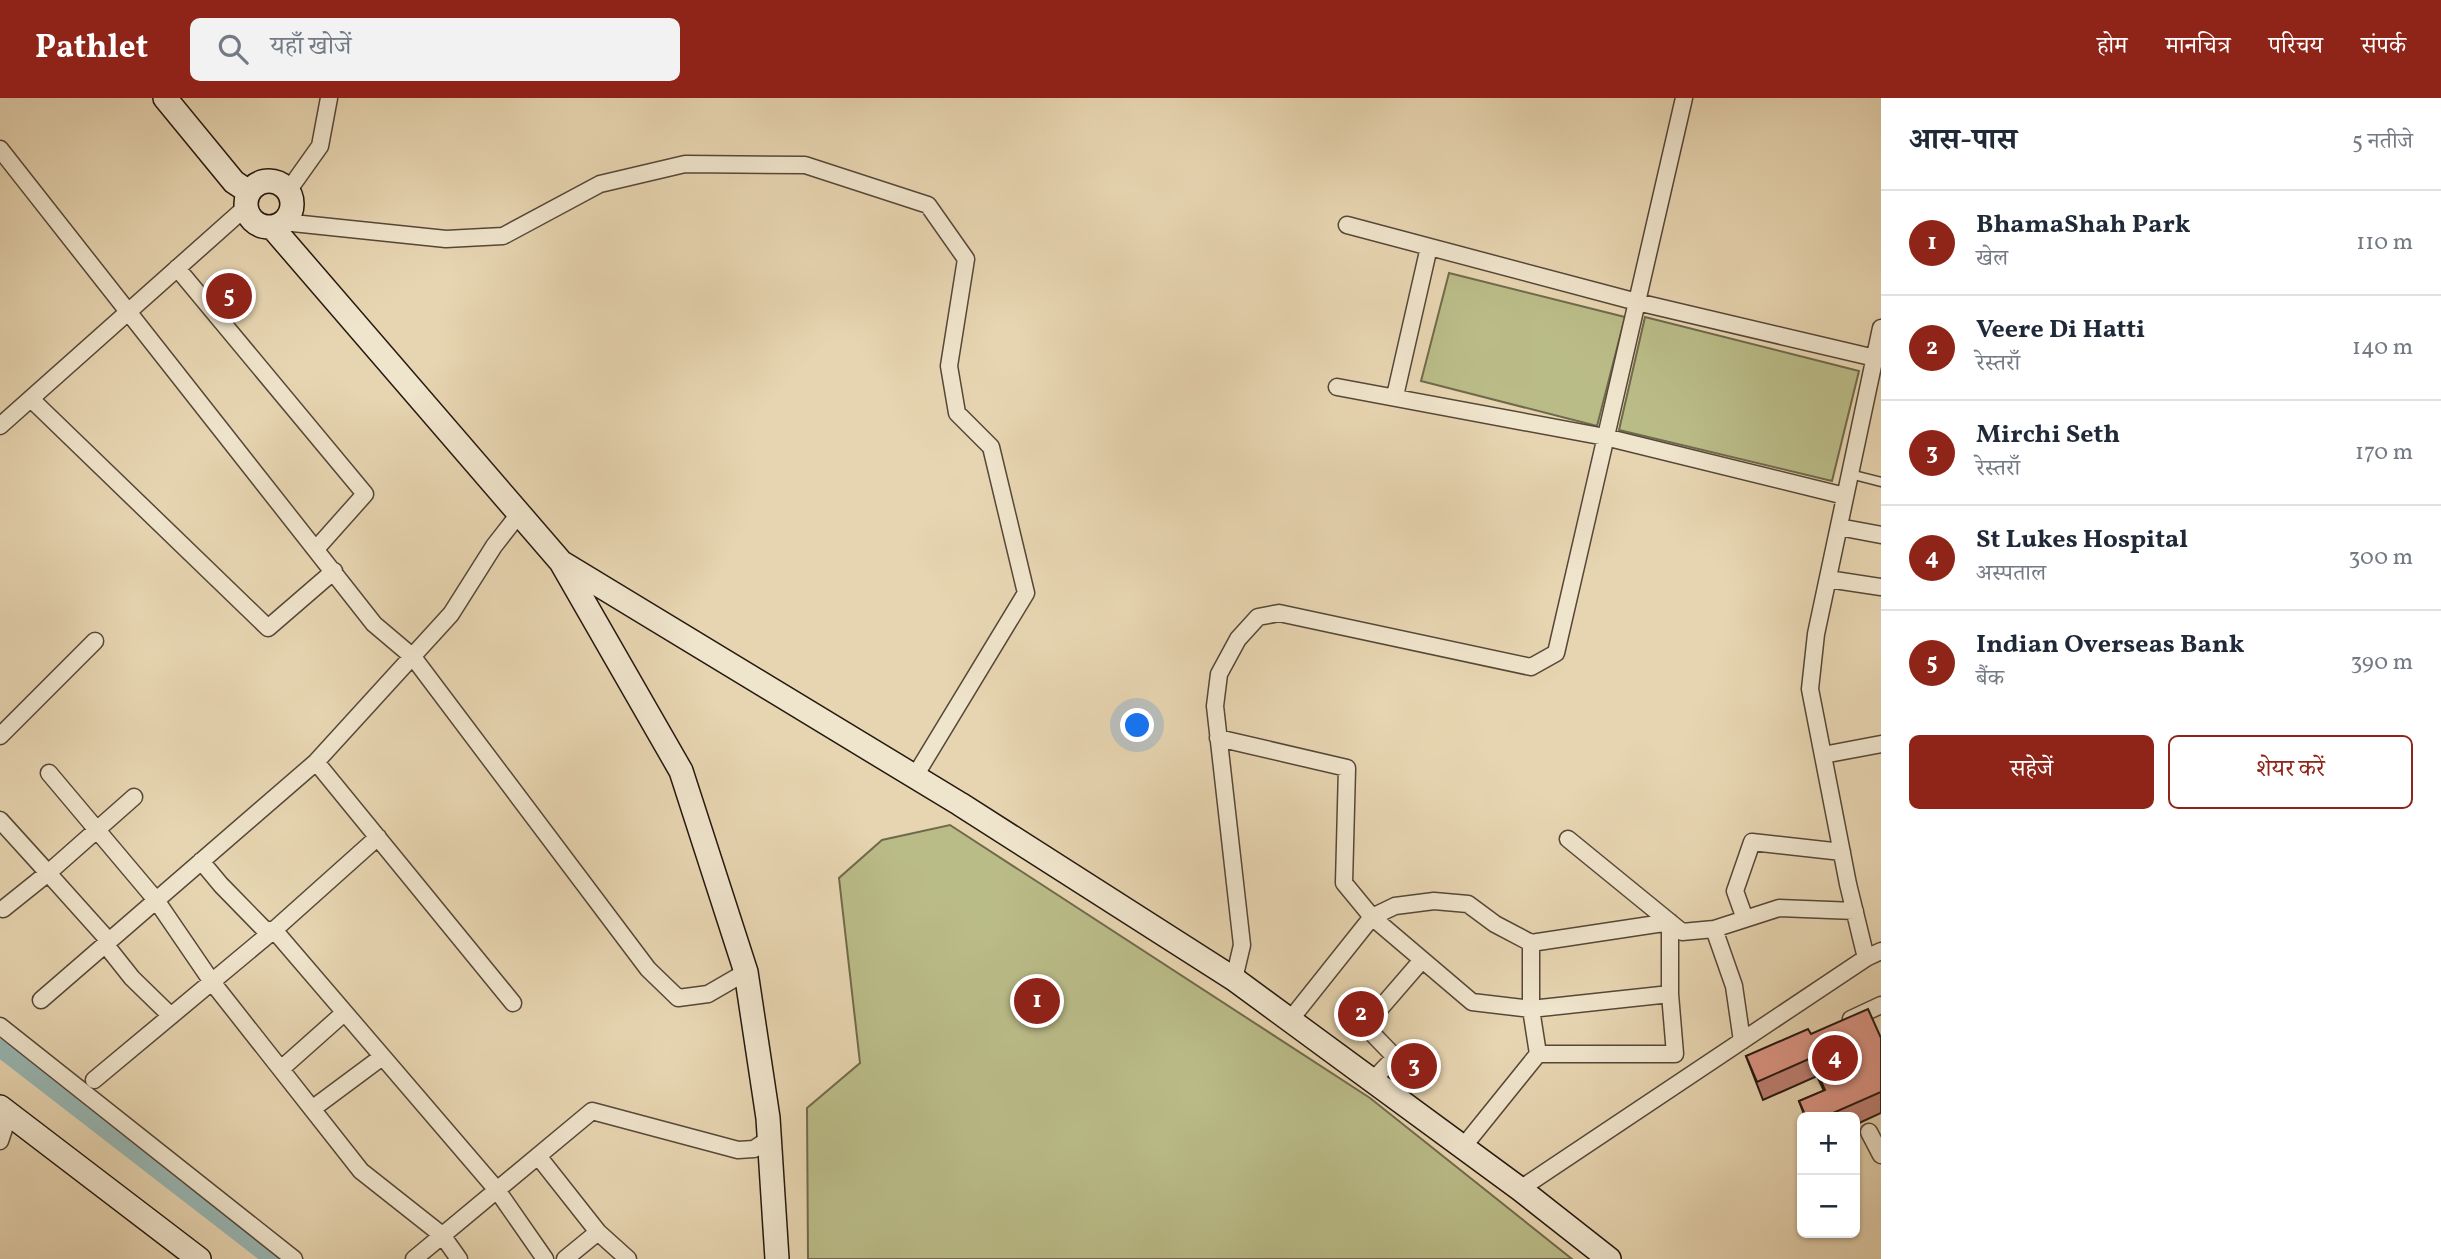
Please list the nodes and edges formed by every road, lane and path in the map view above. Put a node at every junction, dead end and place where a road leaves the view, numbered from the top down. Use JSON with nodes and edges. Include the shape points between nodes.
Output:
{"nodes":[{"id":1,"x":165,"y":98,"type":"edge"},
{"id":2,"x":329,"y":98,"type":"edge"},
{"id":3,"x":1684,"y":98,"type":"edge"},
{"id":4,"x":0,"y":149,"type":"edge"},
{"id":5,"x":288,"y":191,"type":"junction"},
{"id":6,"x":247,"y":199,"type":"junction"},
{"id":7,"x":277,"y":224,"type":"junction"},
{"id":8,"x":1347,"y":225,"type":"dead end"},
{"id":9,"x":1429,"y":247,"type":"junction"},
{"id":10,"x":177,"y":268,"type":"junction"},
{"id":11,"x":1637,"y":302,"type":"junction"},
{"id":12,"x":130,"y":311,"type":"junction"},
{"id":13,"x":1881,"y":328,"type":"edge"},
{"id":14,"x":1875,"y":358,"type":"junction"},
{"id":15,"x":1337,"y":387,"type":"dead end"},
{"id":16,"x":1395,"y":396,"type":"junction"},
{"id":17,"x":31,"y":399,"type":"junction"},
{"id":18,"x":0,"y":426,"type":"edge"},
{"id":19,"x":1605,"y":437,"type":"junction"},
{"id":20,"x":1850,"y":474,"type":"junction"},
{"id":21,"x":1881,"y":482,"type":"edge"},
{"id":22,"x":1845,"y":496,"type":"junction"},
{"id":23,"x":519,"y":514,"type":"junction"},
{"id":24,"x":1839,"y":527,"type":"junction"},
{"id":25,"x":1881,"y":535,"type":"edge"},
{"id":26,"x":316,"y":549,"type":"junction"},
{"id":27,"x":561,"y":562,"type":"junction"},
{"id":28,"x":334,"y":572,"type":"junction"},
{"id":29,"x":1828,"y":579,"type":"junction"},
{"id":30,"x":1881,"y":587,"type":"edge"},
{"id":31,"x":95,"y":641,"type":"dead end"},
{"id":32,"x":412,"y":657,"type":"junction"},
{"id":33,"x":0,"y":736,"type":"edge"},
{"id":34,"x":1219,"y":738,"type":"junction"},
{"id":35,"x":1881,"y":744,"type":"edge"},
{"id":36,"x":1823,"y":755,"type":"junction"},
{"id":37,"x":316,"y":762,"type":"junction"},
{"id":38,"x":49,"y":773,"type":"dead end"},
{"id":39,"x":915,"y":776,"type":"junction"},
{"id":40,"x":134,"y":797,"type":"dead end"},
{"id":41,"x":0,"y":820,"type":"edge"},
{"id":42,"x":96,"y":830,"type":"junction"},
{"id":43,"x":379,"y":838,"type":"junction"},
{"id":44,"x":1568,"y":839,"type":"dead end"},
{"id":45,"x":1842,"y":852,"type":"junction"},
{"id":46,"x":201,"y":861,"type":"junction"},
{"id":47,"x":48,"y":873,"type":"junction"},
{"id":48,"x":156,"y":900,"type":"junction"},
{"id":49,"x":3,"y":909,"type":"dead end"},
{"id":50,"x":1855,"y":911,"type":"junction"},
{"id":51,"x":1372,"y":918,"type":"junction"},
{"id":52,"x":1745,"y":919,"type":"junction"},
{"id":53,"x":1670,"y":922,"type":"junction"},
{"id":54,"x":1714,"y":929,"type":"junction"},
{"id":55,"x":274,"y":930,"type":"junction"},
{"id":56,"x":107,"y":943,"type":"junction"},
{"id":57,"x":1531,"y":943,"type":"junction"},
{"id":58,"x":1877,"y":954,"type":"edge"},
{"id":59,"x":1422,"y":960,"type":"junction"},
{"id":60,"x":746,"y":972,"type":"junction"},
{"id":61,"x":1234,"y":979,"type":"junction"},
{"id":62,"x":212,"y":982,"type":"junction"},
{"id":63,"x":1670,"y":994,"type":"junction"},
{"id":64,"x":41,"y":1000,"type":"dead end"},
{"id":65,"x":513,"y":1003,"type":"dead end"},
{"id":66,"x":1881,"y":1005,"type":"edge"},
{"id":67,"x":1531,"y":1009,"type":"junction"},
{"id":68,"x":344,"y":1013,"type":"junction"},
{"id":69,"x":171,"y":1016,"type":"junction"},
{"id":70,"x":1290,"y":1020,"type":"junction"},
{"id":71,"x":1844,"y":1022,"type":"edge"},
{"id":72,"x":0,"y":1026,"type":"edge"},
{"id":73,"x":1742,"y":1041,"type":"junction"},
{"id":74,"x":1538,"y":1054,"type":"junction"},
{"id":75,"x":382,"y":1057,"type":"junction"},
{"id":76,"x":281,"y":1069,"type":"junction"},
{"id":77,"x":94,"y":1080,"type":"dead end"},
{"id":78,"x":1373,"y":1080,"type":"junction"},
{"id":79,"x":312,"y":1109,"type":"junction"},
{"id":80,"x":5,"y":1110,"type":"edge"},
{"id":81,"x":1869,"y":1132,"type":"dead end"},
{"id":82,"x":769,"y":1139,"type":"junction"},
{"id":83,"x":0,"y":1141,"type":"edge"},
{"id":84,"x":1463,"y":1147,"type":"junction"},
{"id":85,"x":1881,"y":1155,"type":"edge"},
{"id":86,"x":538,"y":1156,"type":"junction"},
{"id":87,"x":1520,"y":1189,"type":"junction"},
{"id":88,"x":497,"y":1191,"type":"junction"},
{"id":89,"x":598,"y":1232,"type":"junction"},
{"id":90,"x":442,"y":1236,"type":"junction"},
{"id":91,"x":199,"y":1259,"type":"edge"},
{"id":92,"x":294,"y":1259,"type":"edge"},
{"id":93,"x":414,"y":1259,"type":"edge"},
{"id":94,"x":459,"y":1259,"type":"edge"},
{"id":95,"x":545,"y":1259,"type":"edge"},
{"id":96,"x":565,"y":1259,"type":"edge"},
{"id":97,"x":628,"y":1259,"type":"edge"},
{"id":98,"x":777,"y":1259,"type":"edge"},
{"id":99,"x":1609,"y":1259,"type":"edge"}],
"edges":[{"from":1,"to":6,"type":"street"},
{"from":2,"to":5,"type":"street","via":[[320,146]]},
{"from":3,"to":11,"type":"street"},
{"from":4,"to":12,"type":"street"},
{"from":5,"to":6,"type":"street","via":[[267,181],[254,186]]},
{"from":5,"to":7,"type":"street","via":[[292,209]]},
{"from":6,"to":7,"type":"street","via":[[253,221]]},
{"from":6,"to":10,"type":"street"},
{"from":7,"to":23,"type":"street"},
{"from":7,"to":39,"type":"street","via":[[446,239],[503,236],[600,184],[685,164],[805,165],[928,205],[966,259],[949,366],[957,413],[990,447],[1026,593]]},
{"from":8,"to":9,"type":"street"},
{"from":9,"to":11,"type":"street"},
{"from":9,"to":16,"type":"street"},
{"from":10,"to":12,"type":"street"},
{"from":10,"to":26,"type":"street","via":[[365,494]]},
{"from":11,"to":14,"type":"street"},
{"from":11,"to":19,"type":"street"},
{"from":12,"to":17,"type":"street"},
{"from":12,"to":26,"type":"street"},
{"from":13,"to":14,"type":"street"},
{"from":14,"to":20,"type":"street"},
{"from":15,"to":16,"type":"street"},
{"from":16,"to":19,"type":"street"},
{"from":17,"to":18,"type":"street"},
{"from":17,"to":28,"type":"street","via":[[268,628]]},
{"from":19,"to":22,"type":"street"},
{"from":19,"to":34,"type":"street","via":[[1556,653],[1531,667],[1279,613],[1258,617],[1238,639],[1219,674],[1215,706]]},
{"from":20,"to":21,"type":"lane"},
{"from":20,"to":22,"type":"street"},
{"from":22,"to":24,"type":"street"},
{"from":23,"to":27,"type":"street"},
{"from":23,"to":32,"type":"street","via":[[451,614]]},
{"from":24,"to":25,"type":"street"},
{"from":24,"to":29,"type":"street"},
{"from":26,"to":28,"type":"street"},
{"from":27,"to":39,"type":"street"},
{"from":27,"to":60,"type":"street","via":[[681,771]]},
{"from":28,"to":32,"type":"street","via":[[374,624]]},
{"from":29,"to":30,"type":"street"},
{"from":29,"to":36,"type":"street","via":[[1810,689]]},
{"from":31,"to":33,"type":"street"},
{"from":32,"to":37,"type":"street"},
{"from":32,"to":60,"type":"street","via":[[649,969],[678,998],[708,994]]},
{"from":34,"to":51,"type":"street","via":[[1347,768],[1344,883]]},
{"from":34,"to":61,"type":"street","via":[[1242,946]]},
{"from":35,"to":36,"type":"street"},
{"from":36,"to":45,"type":"street"},
{"from":37,"to":43,"type":"street"},
{"from":37,"to":46,"type":"street"},
{"from":38,"to":42,"type":"street"},
{"from":39,"to":61,"type":"street"},
{"from":40,"to":42,"type":"street"},
{"from":41,"to":47,"type":"street"},
{"from":42,"to":47,"type":"street"},
{"from":42,"to":48,"type":"street"},
{"from":43,"to":55,"type":"street"},
{"from":43,"to":65,"type":"street"},
{"from":44,"to":53,"type":"street"},
{"from":45,"to":50,"type":"street"},
{"from":45,"to":52,"type":"street","via":[[1752,842],[1735,891]]},
{"from":46,"to":48,"type":"street"},
{"from":46,"to":55,"type":"street","via":[[265,930]]},
{"from":47,"to":49,"type":"street"},
{"from":47,"to":56,"type":"street"},
{"from":48,"to":56,"type":"street"},
{"from":48,"to":62,"type":"street"},
{"from":50,"to":52,"type":"street","via":[[1779,908]]},
{"from":50,"to":58,"type":"street"},
{"from":51,"to":57,"type":"street","via":[[1408,904],[1468,904]]},
{"from":51,"to":59,"type":"street"},
{"from":51,"to":70,"type":"street"},
{"from":52,"to":54,"type":"street"},
{"from":53,"to":54,"type":"street","via":[[1682,932]]},
{"from":53,"to":57,"type":"street"},
{"from":53,"to":63,"type":"street"},
{"from":54,"to":73,"type":"street","via":[[1734,986]]},
{"from":55,"to":62,"type":"street"},
{"from":55,"to":68,"type":"street"},
{"from":56,"to":64,"type":"street"},
{"from":56,"to":69,"type":"street","via":[[132,978]]},
{"from":57,"to":67,"type":"street"},
{"from":58,"to":73,"type":"street"},
{"from":59,"to":67,"type":"street","via":[[1472,1002]]},
{"from":59,"to":78,"type":"street","via":[[1365,1026],[1395,1057]]},
{"from":60,"to":82,"type":"street"},
{"from":61,"to":70,"type":"street"},
{"from":62,"to":69,"type":"street"},
{"from":62,"to":76,"type":"street"},
{"from":63,"to":67,"type":"street"},
{"from":63,"to":74,"type":"street","via":[[1675,1054]]},
{"from":66,"to":71,"type":"street"},
{"from":67,"to":74,"type":"street"},
{"from":68,"to":75,"type":"street"},
{"from":68,"to":76,"type":"street"},
{"from":69,"to":77,"type":"street"},
{"from":70,"to":78,"type":"street"},
{"from":72,"to":92,"type":"street"},
{"from":73,"to":87,"type":"street"},
{"from":74,"to":84,"type":"street"},
{"from":75,"to":79,"type":"street"},
{"from":75,"to":88,"type":"street"},
{"from":76,"to":79,"type":"street"},
{"from":78,"to":84,"type":"street"},
{"from":79,"to":90,"type":"street","via":[[360,1171]]},
{"from":80,"to":83,"type":"street"},
{"from":80,"to":91,"type":"street"},
{"from":81,"to":85,"type":"street"},
{"from":82,"to":86,"type":"street","via":[[754,1149],[738,1150],[592,1111]]},
{"from":82,"to":98,"type":"street"},
{"from":84,"to":87,"type":"street"},
{"from":86,"to":88,"type":"street"},
{"from":86,"to":89,"type":"street"},
{"from":87,"to":99,"type":"street"},
{"from":88,"to":90,"type":"street"},
{"from":88,"to":95,"type":"street"},
{"from":89,"to":96,"type":"street"},
{"from":89,"to":97,"type":"street"},
{"from":90,"to":93,"type":"street"},
{"from":90,"to":94,"type":"street"}]}
